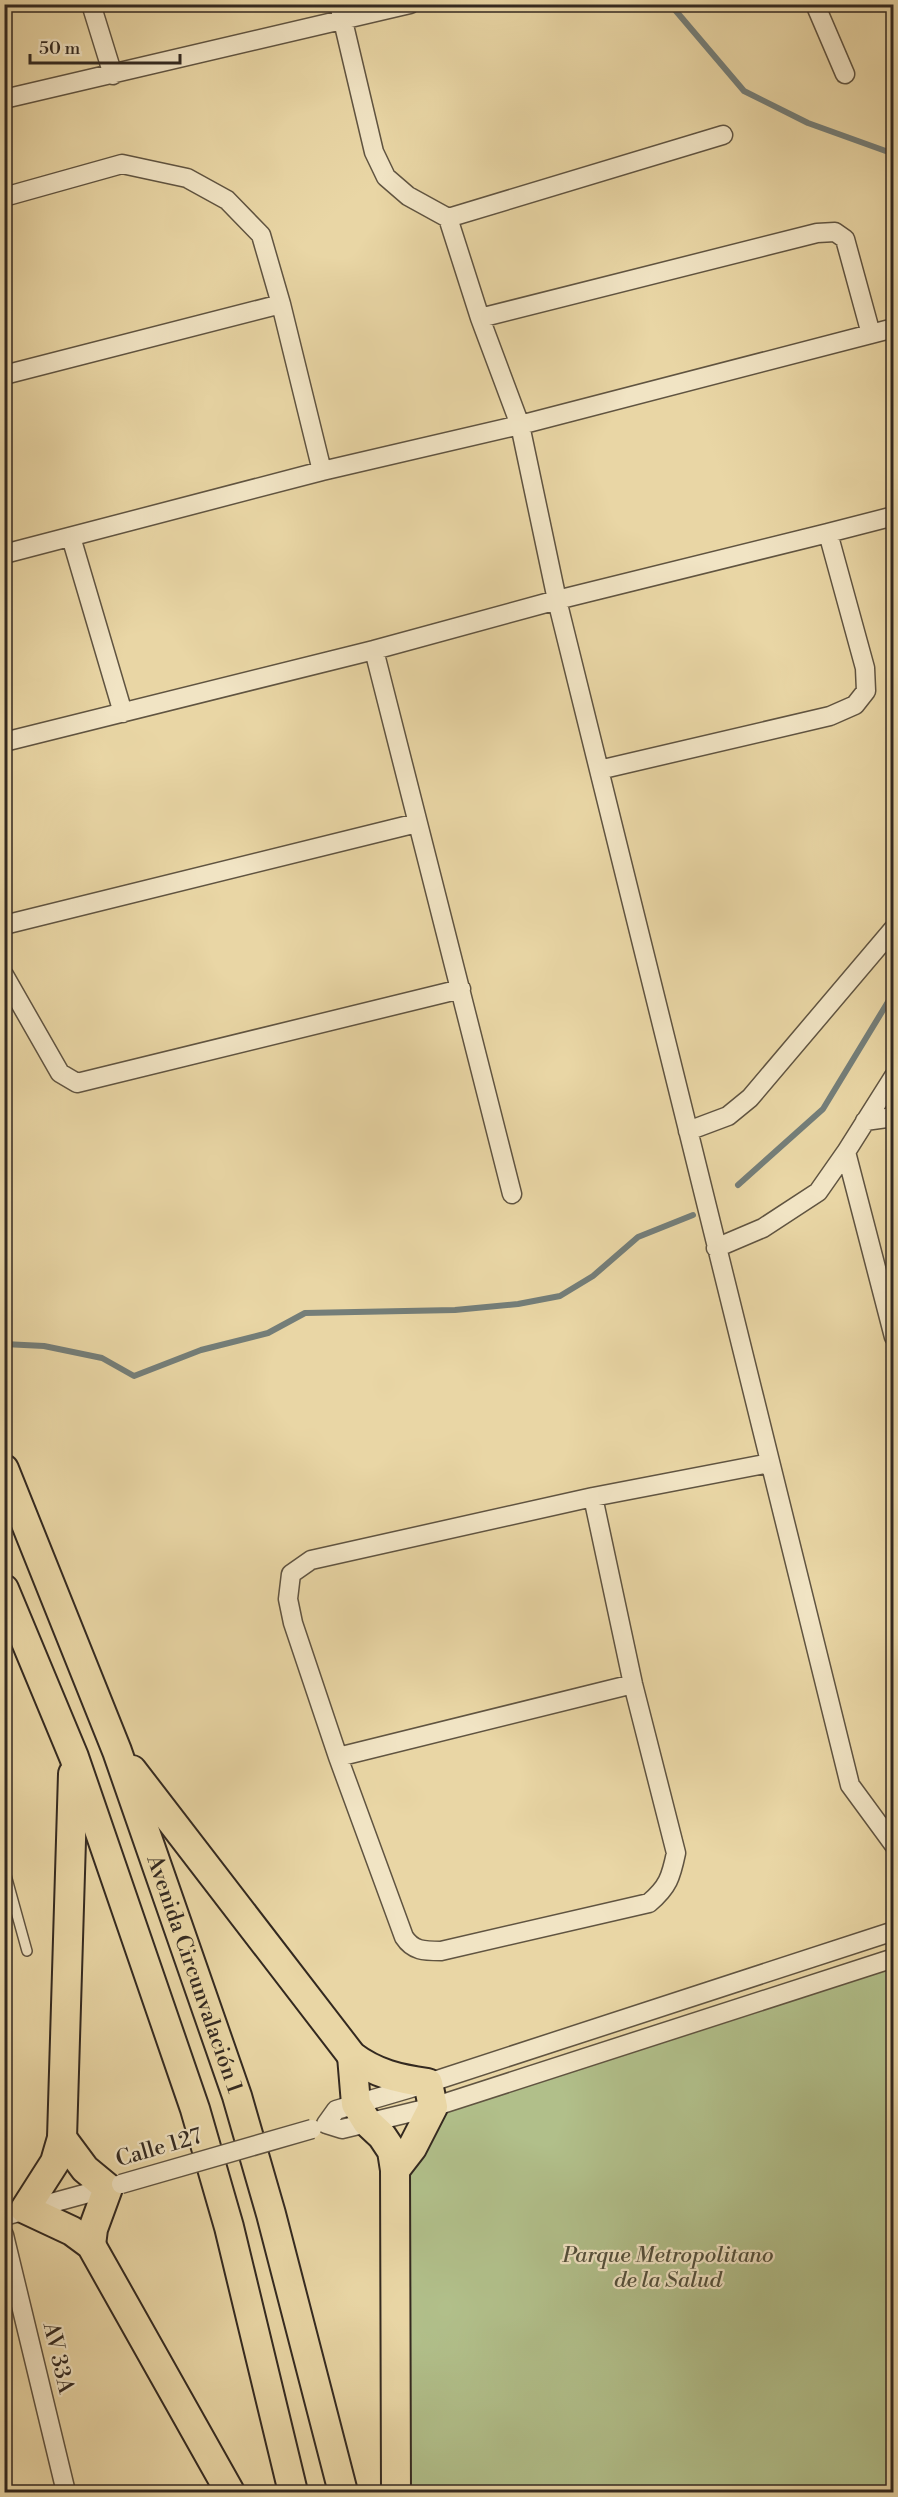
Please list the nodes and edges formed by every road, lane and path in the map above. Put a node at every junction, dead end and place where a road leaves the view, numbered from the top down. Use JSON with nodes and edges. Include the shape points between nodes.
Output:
{"nodes":[{"id":1,"x":92,"y":4,"type":"edge"},
{"id":2,"x":410,"y":4,"type":"edge"},
{"id":3,"x":815,"y":4,"type":"edge"},
{"id":4,"x":341,"y":12,"type":"edge"},
{"id":5,"x":845,"y":74,"type":"dead end"},
{"id":6,"x":113,"y":75,"type":"junction"},
{"id":7,"x":4,"y":99,"type":"edge"},
{"id":8,"x":723,"y":135,"type":"dead end"},
{"id":9,"x":4,"y":197,"type":"edge"},
{"id":10,"x":448,"y":218,"type":"junction"},
{"id":11,"x":281,"y":304,"type":"junction"},
{"id":12,"x":480,"y":318,"type":"junction"},
{"id":13,"x":894,"y":328,"type":"edge"},
{"id":14,"x":871,"y":334,"type":"junction"},
{"id":15,"x":4,"y":375,"type":"edge"},
{"id":16,"x":520,"y":425,"type":"junction"},
{"id":17,"x":322,"y":471,"type":"junction"},
{"id":18,"x":894,"y":516,"type":"edge"},
{"id":19,"x":828,"y":533,"type":"junction"},
{"id":20,"x":71,"y":537,"type":"junction"},
{"id":21,"x":4,"y":554,"type":"edge"},
{"id":22,"x":557,"y":600,"type":"junction"},
{"id":23,"x":375,"y":650,"type":"junction"},
{"id":24,"x":123,"y":713,"type":"junction"},
{"id":25,"x":4,"y":742,"type":"edge"},
{"id":26,"x":599,"y":770,"type":"junction"},
{"id":27,"x":417,"y":823,"type":"junction"},
{"id":28,"x":4,"y":925,"type":"edge"},
{"id":29,"x":894,"y":928,"type":"edge"},
{"id":30,"x":4,"y":975,"type":"edge"},
{"id":31,"x":461,"y":989,"type":"junction"},
{"id":32,"x":894,"y":1076,"type":"edge"},
{"id":33,"x":894,"y":1117,"type":"edge"},
{"id":34,"x":865,"y":1121,"type":"junction"},
{"id":35,"x":688,"y":1131,"type":"junction"},
{"id":36,"x":846,"y":1152,"type":"junction"},
{"id":37,"x":512,"y":1194,"type":"dead end"},
{"id":38,"x":716,"y":1248,"type":"junction"},
{"id":39,"x":886,"y":1278,"type":"edge"},
{"id":40,"x":894,"y":1337,"type":"edge"},
{"id":41,"x":770,"y":1463,"type":"junction"},
{"id":42,"x":4,"y":1469,"type":"edge"},
{"id":43,"x":593,"y":1497,"type":"junction"},
{"id":44,"x":4,"y":1589,"type":"edge"},
{"id":45,"x":633,"y":1684,"type":"junction"},
{"id":46,"x":117,"y":1751,"type":"junction"},
{"id":47,"x":338,"y":1756,"type":"junction"},
{"id":48,"x":74,"y":1757,"type":"junction"},
{"id":49,"x":893,"y":1846,"type":"edge"},
{"id":50,"x":4,"y":1868,"type":"edge"},
{"id":51,"x":894,"y":1918,"type":"edge"},
{"id":52,"x":894,"y":1931,"type":"edge"},
{"id":53,"x":863,"y":1941,"type":"junction"},
{"id":54,"x":27,"y":1951,"type":"dead end"},
{"id":55,"x":894,"y":1958,"type":"edge"},
{"id":56,"x":351,"y":2056,"type":"junction"},
{"id":57,"x":430,"y":2095,"type":"junction"},
{"id":58,"x":361,"y":2113,"type":"junction"},
{"id":59,"x":62,"y":2138,"type":"junction"},
{"id":60,"x":395,"y":2170,"type":"junction"},
{"id":61,"x":114,"y":2186,"type":"junction"},
{"id":62,"x":15,"y":2212,"type":"edge"},
{"id":63,"x":4,"y":2235,"type":"edge"},
{"id":64,"x":91,"y":2246,"type":"junction"},
{"id":65,"x":66,"y":2493,"type":"edge"},
{"id":66,"x":230,"y":2493,"type":"edge"},
{"id":67,"x":293,"y":2493,"type":"edge"},
{"id":68,"x":343,"y":2493,"type":"edge"},
{"id":69,"x":396,"y":2493,"type":"edge"}],
"edges":[{"from":1,"to":6,"type":"street"},
{"from":2,"to":4,"type":"street"},
{"from":3,"to":5,"type":"street"},
{"from":4,"to":6,"type":"street"},
{"from":4,"to":10,"type":"street","via":[[374,152],[386,177],[408,196]]},
{"from":6,"to":7,"type":"street"},
{"from":8,"to":10,"type":"street"},
{"from":9,"to":11,"type":"street","via":[[122,164],[187,178],[227,200],[261,235]]},
{"from":10,"to":12,"type":"street"},
{"from":11,"to":15,"type":"street"},
{"from":11,"to":17,"type":"street"},
{"from":12,"to":14,"type":"street","via":[[817,233],[835,232],[845,239]]},
{"from":12,"to":16,"type":"street"},
{"from":13,"to":14,"type":"street"},
{"from":14,"to":16,"type":"street"},
{"from":16,"to":17,"type":"street"},
{"from":16,"to":22,"type":"street"},
{"from":17,"to":20,"type":"street"},
{"from":18,"to":19,"type":"street"},
{"from":19,"to":22,"type":"street"},
{"from":19,"to":26,"type":"street","via":[[865,668],[866,691],[855,705],[830,716]]},
{"from":20,"to":21,"type":"street"},
{"from":20,"to":24,"type":"street"},
{"from":22,"to":23,"type":"street"},
{"from":22,"to":26,"type":"street"},
{"from":23,"to":24,"type":"street"},
{"from":23,"to":27,"type":"street"},
{"from":24,"to":25,"type":"street"},
{"from":26,"to":35,"type":"street"},
{"from":27,"to":28,"type":"street"},
{"from":27,"to":31,"type":"street"},
{"from":29,"to":35,"type":"street","via":[[750,1098],[728,1116]]},
{"from":30,"to":31,"type":"street","via":[[60,1072],[77,1083]]},
{"from":31,"to":37,"type":"street"},
{"from":32,"to":34,"type":"street"},
{"from":33,"to":34,"type":"street"},
{"from":34,"to":36,"type":"street"},
{"from":35,"to":38,"type":"street"},
{"from":36,"to":38,"type":"street","via":[[818,1192],[763,1228]]},
{"from":36,"to":39,"type":"street"},
{"from":38,"to":41,"type":"street"},
{"from":39,"to":40,"type":"street"},
{"from":41,"to":43,"type":"street"},
{"from":41,"to":49,"type":"street","via":[[850,1785]]},
{"from":42,"to":46,"type":"main road","name":"Avenida Circunvalación 1"},
{"from":43,"to":45,"type":"street"},
{"from":43,"to":47,"type":"street","via":[[311,1560],[291,1574],[288,1599],[293,1623]]},
{"from":44,"to":48,"type":"main road","name":"Avenida Circunvalación 1"},
{"from":45,"to":47,"type":"street"},
{"from":45,"to":47,"type":"street","via":[[676,1853],[671,1878],[649,1903],[441,1951],[411,1947]]},
{"from":46,"to":56,"type":"main road"},
{"from":46,"to":68,"type":"main road","name":"Avenida Circunvalación 1","via":[[237,2096]]},
{"from":48,"to":59,"type":"main road"},
{"from":48,"to":67,"type":"main road","name":"Avenida Circunvalación 1","via":[[195,2109],[229,2227]]},
{"from":50,"to":54,"type":"lane"},
{"from":51,"to":53,"type":"street"},
{"from":52,"to":53,"type":"street"},
{"from":53,"to":57,"type":"street"},
{"from":55,"to":57,"type":"street"},
{"from":56,"to":57,"type":"main road","via":[[368,2068]]},
{"from":56,"to":58,"type":"main road"},
{"from":57,"to":58,"type":"street"},
{"from":57,"to":60,"type":"main road","via":[[412,2148]]},
{"from":58,"to":60,"type":"main road","via":[[392,2151]]},
{"from":58,"to":61,"type":"street","name":"Calle 127","bridge":true,"via":[[336,2110],[319,2126]]},
{"from":59,"to":61,"type":"main road","via":[[85,2169]]},
{"from":59,"to":62,"type":"main road","via":[[55,2162]]},
{"from":60,"to":69,"type":"main road"},
{"from":61,"to":62,"type":"street","name":"Calle 127"},
{"from":61,"to":64,"type":"main road","via":[[93,2229]]},
{"from":62,"to":64,"type":"main road","via":[[72,2231]]},
{"from":63,"to":65,"type":"street","name":"AV 33A"},
{"from":64,"to":66,"type":"main road"}]}
